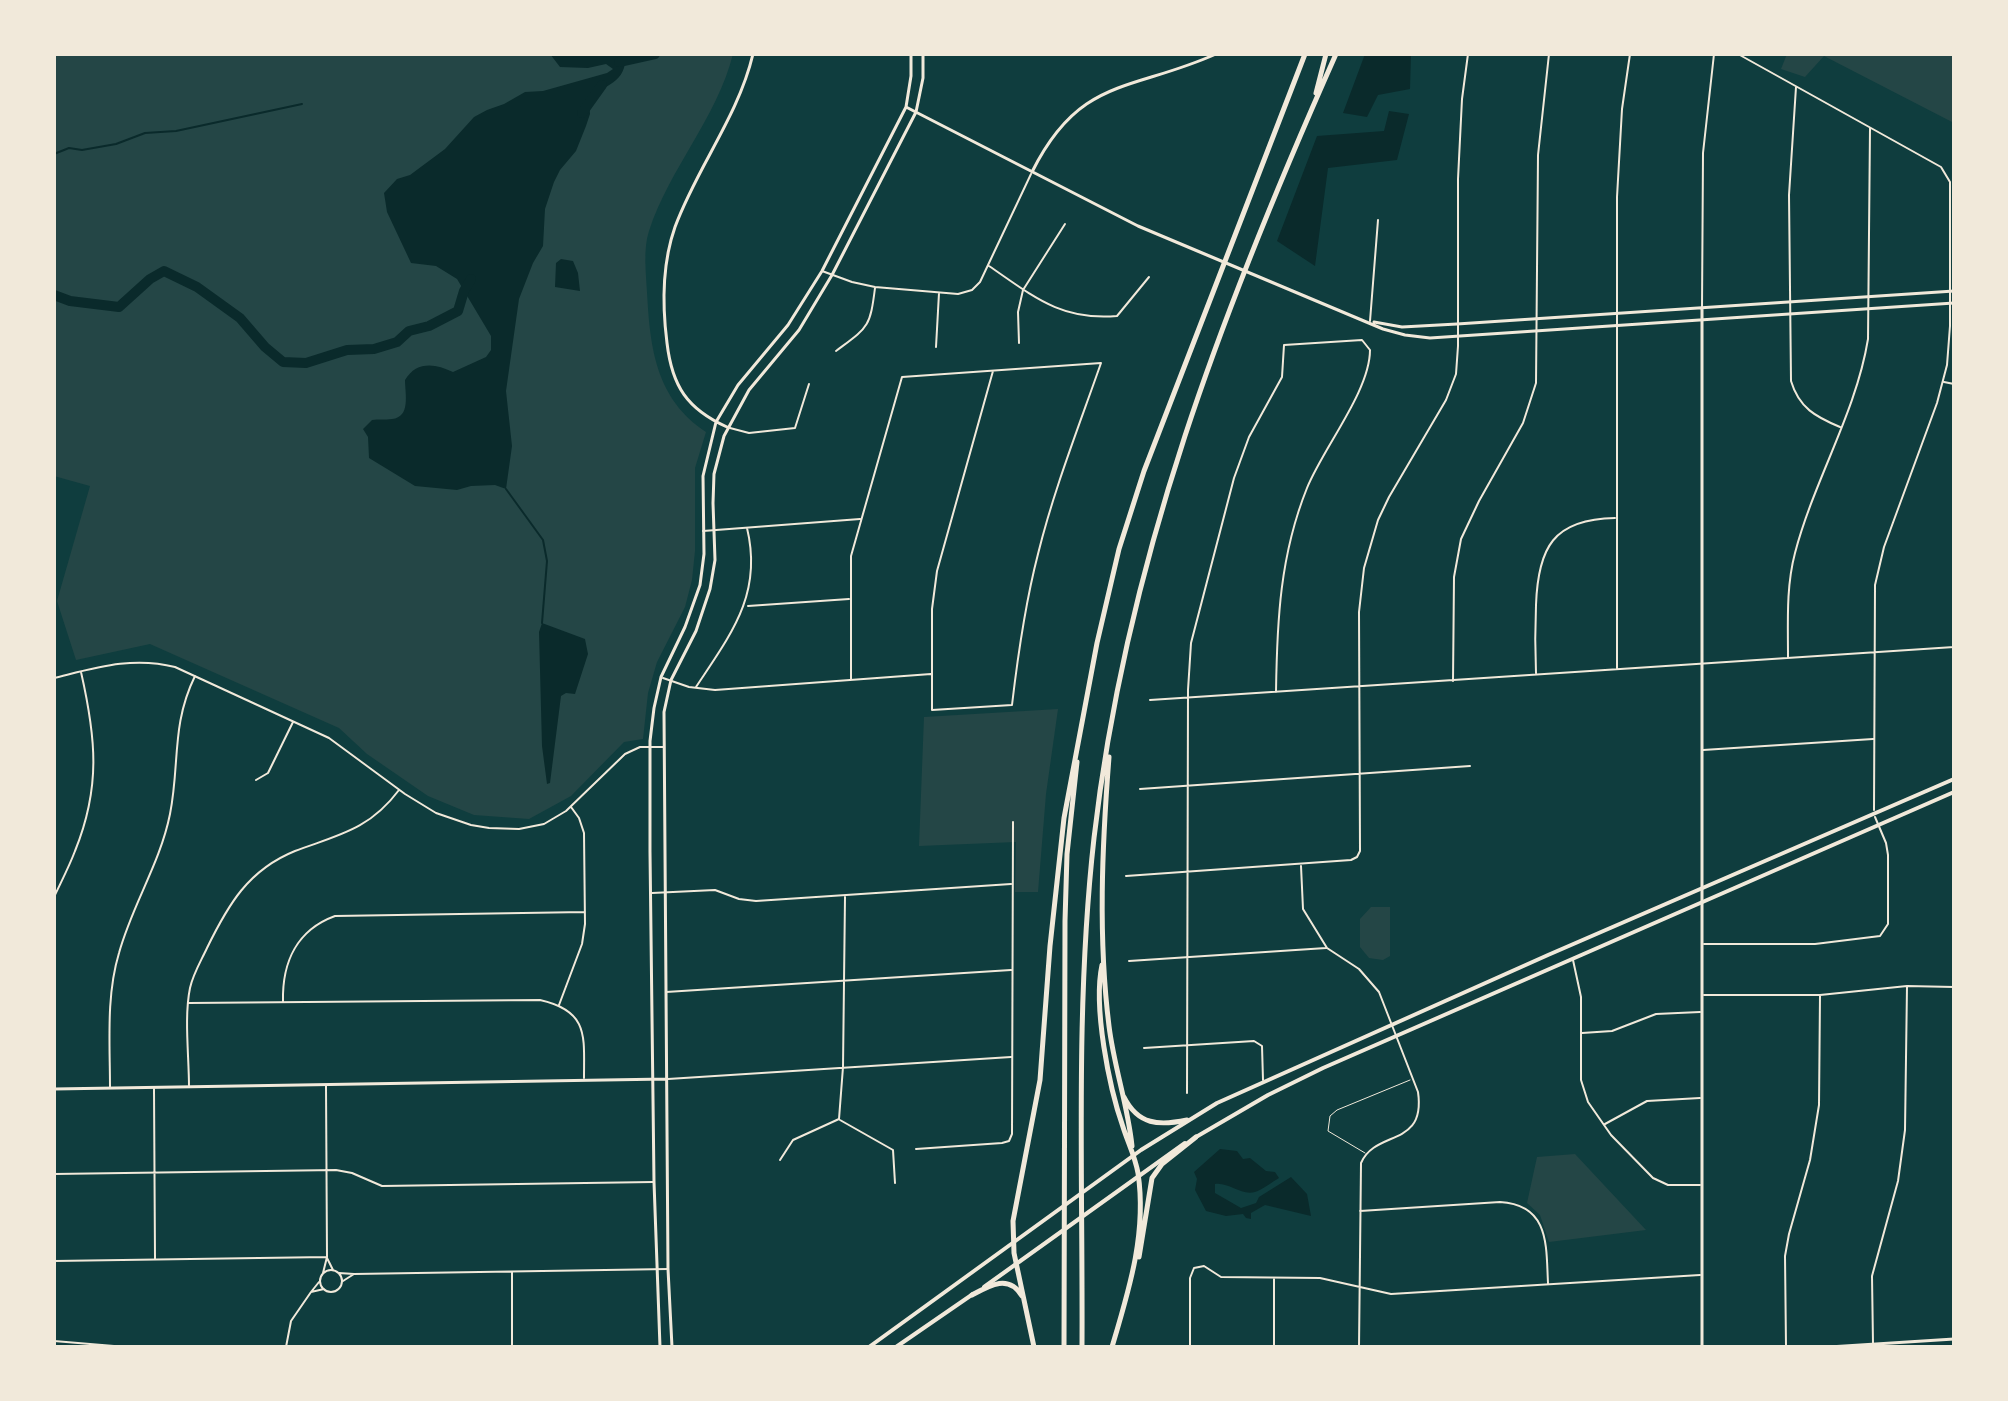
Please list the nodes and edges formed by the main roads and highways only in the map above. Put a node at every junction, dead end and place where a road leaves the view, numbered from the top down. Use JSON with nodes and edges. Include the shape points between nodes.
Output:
{"nodes":[{"id":1,"x":1305,"y":54,"type":"edge"},
{"id":2,"x":1326,"y":54,"type":"edge"},
{"id":3,"x":1336,"y":54,"type":"edge"},
{"id":4,"x":1313,"y":105,"type":"junction"},
{"id":5,"x":1085,"y":705,"type":"junction"},
{"id":6,"x":1111,"y":725,"type":"junction"},
{"id":7,"x":1954,"y":779,"type":"edge"},
{"id":8,"x":1954,"y":792,"type":"edge"},
{"id":9,"x":1103,"y":957,"type":"junction"},
{"id":10,"x":1121,"y":1089,"type":"junction"},
{"id":11,"x":1187,"y":1120,"type":"junction"},
{"id":12,"x":1196,"y":1137,"type":"junction"},
{"id":13,"x":1132,"y":1146,"type":"junction"},
{"id":14,"x":1134,"y":1155,"type":"junction"},
{"id":15,"x":1138,"y":1175,"type":"junction"},
{"id":16,"x":1013,"y":1245,"type":"junction"},
{"id":17,"x":1017,"y":1264,"type":"junction"},
{"id":18,"x":972,"y":1295,"type":"junction"},
{"id":19,"x":1125,"y":1300,"type":"junction"},
{"id":20,"x":1025,"y":1302,"type":"junction"},
{"id":21,"x":869,"y":1347,"type":"edge"},
{"id":22,"x":896,"y":1347,"type":"edge"},
{"id":23,"x":1034,"y":1347,"type":"edge"},
{"id":24,"x":1064,"y":1347,"type":"edge"},
{"id":25,"x":1082,"y":1347,"type":"edge"},
{"id":26,"x":1112,"y":1347,"type":"edge"}],
"edges":[{"from":1,"to":5,"type":"highway","via":[[1137,493],[1109,586]]},
{"from":2,"to":4,"type":"highway"},
{"from":3,"to":4,"type":"highway"},
{"from":4,"to":6,"type":"highway","via":[[1182,439],[1143,573]]},
{"from":5,"to":16,"type":"highway","via":[[1066,807],[1040,1080],[1016,1201]]},
{"from":5,"to":24,"type":"highway","via":[[1066,880]]},
{"from":6,"to":9,"type":"highway","via":[[1102,865]]},
{"from":6,"to":25,"type":"highway","via":[[1086,931]]},
{"from":7,"to":11,"type":"main road","via":[[1390,1025]]},
{"from":8,"to":12,"type":"main road","via":[[1294,1081]]},
{"from":9,"to":10,"type":"highway"},
{"from":9,"to":13,"type":"highway","via":[[1103,1036],[1123,1128]]},
{"from":10,"to":11,"type":"highway","via":[[1144,1120]]},
{"from":10,"to":13,"type":"highway"},
{"from":11,"to":14,"type":"main road"},
{"from":12,"to":15,"type":"main road"},
{"from":12,"to":19,"type":"highway","via":[[1152,1178],[1140,1255]]},
{"from":13,"to":14,"type":"highway"},
{"from":14,"to":15,"type":"highway"},
{"from":14,"to":16,"type":"main road"},
{"from":15,"to":17,"type":"main road"},
{"from":15,"to":19,"type":"highway","via":[[1140,1230]]},
{"from":16,"to":17,"type":"highway"},
{"from":16,"to":21,"type":"main road"},
{"from":17,"to":18,"type":"main road"},
{"from":17,"to":20,"type":"highway"},
{"from":18,"to":20,"type":"highway","via":[[1006,1282],[1018,1288]]},
{"from":18,"to":22,"type":"main road"},
{"from":19,"to":26,"type":"highway"},
{"from":20,"to":23,"type":"highway"}]}
